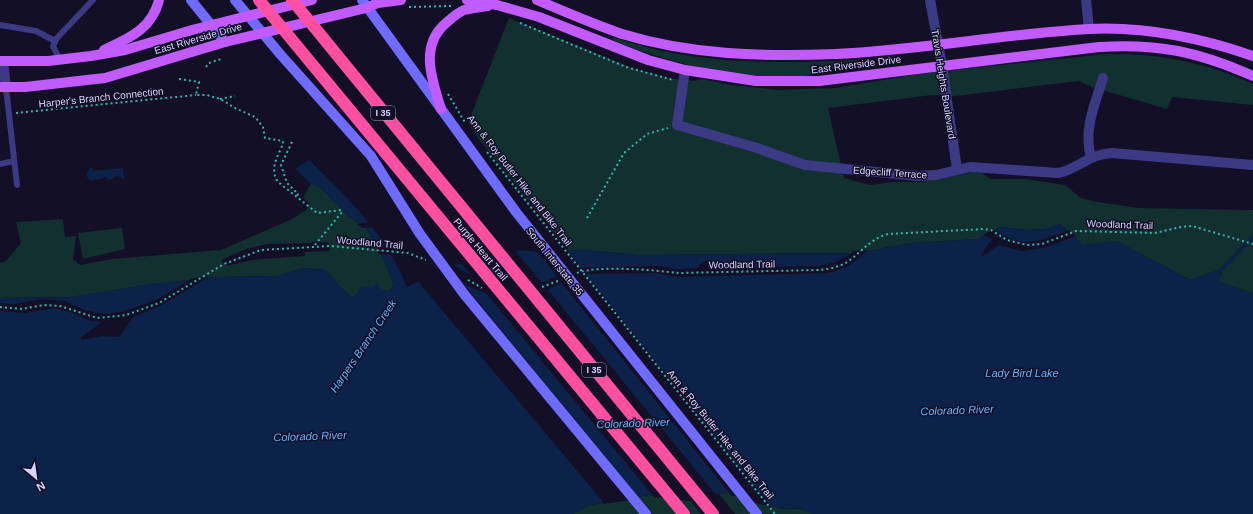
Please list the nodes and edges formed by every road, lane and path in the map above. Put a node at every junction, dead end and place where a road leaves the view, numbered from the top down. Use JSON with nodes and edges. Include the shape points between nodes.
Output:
{"nodes":[{"id":1,"x":93,"y":0,"type":"edge"},
{"id":2,"x":159,"y":0,"type":"edge"},
{"id":3,"x":191,"y":0,"type":"edge"},
{"id":4,"x":235,"y":0,"type":"edge"},
{"id":5,"x":259,"y":0,"type":"edge"},
{"id":6,"x":292,"y":0,"type":"edge"},
{"id":7,"x":312,"y":0,"type":"edge"},
{"id":8,"x":467,"y":0,"type":"edge"},
{"id":9,"x":537,"y":0,"type":"edge"},
{"id":10,"x":930,"y":0,"type":"edge"},
{"id":11,"x":1086,"y":0,"type":"edge"},
{"id":12,"x":364,"y":4,"type":"edge"},
{"id":13,"x":403,"y":4,"type":"edge"},
{"id":14,"x":497,"y":4,"type":"junction"},
{"id":15,"x":453,"y":6,"type":"dead end"},
{"id":16,"x":518,"y":22,"type":"dead end"},
{"id":17,"x":0,"y":25,"type":"edge"},
{"id":18,"x":211,"y":25,"type":"junction"},
{"id":19,"x":1089,"y":29,"type":"junction"},
{"id":20,"x":56,"y":41,"type":"junction"},
{"id":21,"x":225,"y":42,"type":"junction"},
{"id":22,"x":937,"y":44,"type":"junction"},
{"id":23,"x":91,"y":56,"type":"junction"},
{"id":24,"x":1253,"y":56,"type":"edge"},
{"id":25,"x":221,"y":59,"type":"dead end"},
{"id":26,"x":60,"y":60,"type":"junction"},
{"id":27,"x":2,"y":61,"type":"edge"},
{"id":28,"x":942,"y":66,"type":"junction"},
{"id":29,"x":206,"y":67,"type":"dead end"},
{"id":30,"x":685,"y":70,"type":"junction"},
{"id":31,"x":1253,"y":76,"type":"edge"},
{"id":32,"x":1103,"y":78,"type":"dead end"},
{"id":33,"x":179,"y":79,"type":"dead end"},
{"id":34,"x":670,"y":80,"type":"dead end"},
{"id":35,"x":3,"y":87,"type":"edge"},
{"id":36,"x":447,"y":92,"type":"dead end"},
{"id":37,"x":196,"y":95,"type":"junction"},
{"id":38,"x":235,"y":96,"type":"dead end"},
{"id":39,"x":220,"y":99,"type":"junction"},
{"id":40,"x":441,"y":109,"type":"junction"},
{"id":41,"x":9,"y":113,"type":"junction"},
{"id":42,"x":677,"y":125,"type":"junction"},
{"id":43,"x":470,"y":129,"type":"dead end"},
{"id":44,"x":292,"y":142,"type":"dead end"},
{"id":45,"x":482,"y":146,"type":"dead end"},
{"id":46,"x":1091,"y":157,"type":"junction"},
{"id":47,"x":14,"y":161,"type":"junction"},
{"id":48,"x":0,"y":164,"type":"edge"},
{"id":49,"x":1253,"y":166,"type":"edge"},
{"id":50,"x":957,"y":169,"type":"junction"},
{"id":51,"x":17,"y":185,"type":"dead end"},
{"id":52,"x":296,"y":197,"type":"junction"},
{"id":53,"x":587,"y":218,"type":"dead end"},
{"id":54,"x":1253,"y":244,"type":"edge"},
{"id":55,"x":314,"y":246,"type":"junction"},
{"id":56,"x":427,"y":260,"type":"dead end"},
{"id":57,"x":571,"y":276,"type":"dead end"},
{"id":58,"x":462,"y":277,"type":"dead end"},
{"id":59,"x":558,"y":280,"type":"dead end"},
{"id":60,"x":538,"y":287,"type":"dead end"},
{"id":61,"x":489,"y":288,"type":"dead end"},
{"id":62,"x":0,"y":307,"type":"edge"},
{"id":63,"x":646,"y":514,"type":"edge"},
{"id":64,"x":684,"y":514,"type":"edge"},
{"id":65,"x":713,"y":514,"type":"edge"},
{"id":66,"x":757,"y":514,"type":"edge"},
{"id":67,"x":775,"y":514,"type":"edge"}],
"edges":[{"from":1,"to":20,"type":"lane"},
{"from":2,"to":23,"type":"main road","via":[[148,24],[134,36]]},
{"from":3,"to":18,"type":"main road"},
{"from":4,"to":63,"type":"main road","via":[[371,156],[430,249],[464,294]]},
{"from":5,"to":64,"type":"highway","name":"Purple Heart Trail","number":"I 35"},
{"from":6,"to":65,"type":"highway","name":"Purple Heart Trail","number":"I 35"},
{"from":7,"to":18,"type":"main road","name":"East Riverside Drive"},
{"from":8,"to":14,"type":"main road","name":"East Riverside Drive"},
{"from":9,"to":22,"type":"main road","name":"East Riverside Drive","via":[[622,34],[702,51],[743,54],[835,54]]},
{"from":10,"to":22,"type":"street","name":"Travis Heights Boulevard"},
{"from":11,"to":19,"type":"street"},
{"from":12,"to":13,"type":"main road","name":"East Riverside Drive"},
{"from":12,"to":21,"type":"main road","name":"East Riverside Drive","via":[[344,12]]},
{"from":12,"to":40,"type":"main road","name":"South Interstate 35"},
{"from":13,"to":15,"type":"path"},
{"from":14,"to":30,"type":"main road","name":"East Riverside Drive","via":[[539,17],[648,60]]},
{"from":14,"to":40,"type":"main road","via":[[456,14],[440,28],[432,41],[430,76]]},
{"from":16,"to":34,"type":"path","via":[[626,67]]},
{"from":17,"to":20,"type":"lane","via":[[36,31]]},
{"from":18,"to":21,"type":"main road"},
{"from":18,"to":23,"type":"main road","name":"East Riverside Drive","via":[[125,50]]},
{"from":19,"to":22,"type":"main road","name":"East Riverside Drive"},
{"from":19,"to":24,"type":"main road","name":"East Riverside Drive","via":[[1138,31],[1185,37],[1218,44]]},
{"from":20,"to":26,"type":"lane","via":[[53,46]]},
{"from":21,"to":35,"type":"main road","name":"East Riverside Drive","via":[[106,78]]},
{"from":22,"to":28,"type":"street","name":"Travis Heights Boulevard"},
{"from":23,"to":26,"type":"main road","name":"East Riverside Drive"},
{"from":25,"to":29,"type":"path","via":[[209,63]]},
{"from":26,"to":27,"type":"main road","name":"East Riverside Drive"},
{"from":27,"to":35,"type":"street"},
{"from":28,"to":30,"type":"main road","name":"East Riverside Drive","via":[[791,82],[756,81]]},
{"from":28,"to":31,"type":"main road","name":"East Riverside Drive","via":[[1134,45],[1181,50],[1204,56]]},
{"from":28,"to":50,"type":"street","name":"Travis Heights Boulevard"},
{"from":30,"to":42,"type":"street"},
{"from":32,"to":46,"type":"street","via":[[1089,126],[1088,143]]},
{"from":33,"to":37,"type":"path","via":[[199,82]]},
{"from":35,"to":41,"type":"lane"},
{"from":36,"to":43,"type":"path","name":"Ann & Roy Butler Hike and Bike Trail"},
{"from":37,"to":39,"type":"path","name":"Harper's Branch Connection"},
{"from":37,"to":41,"type":"path","name":"Harper's Branch Connection"},
{"from":38,"to":39,"type":"path"},
{"from":39,"to":52,"type":"path","name":"Harper's Branch Connection","via":[[260,120],[267,139],[283,141],[275,163],[275,178]]},
{"from":40,"to":66,"type":"main road","name":"South Interstate 35","via":[[516,212]]},
{"from":41,"to":47,"type":"lane"},
{"from":42,"to":50,"type":"street","name":"Edgecliff Terrace","via":[[805,165],[918,176]]},
{"from":42,"to":53,"type":"path","via":[[647,134],[624,153]]},
{"from":44,"to":52,"type":"path","via":[[281,165],[287,183],[298,194]]},
{"from":45,"to":67,"type":"path","name":"Ann & Roy Butler Hike and Bike Trail"},
{"from":46,"to":49,"type":"street","name":"Edgecliff Terrace","via":[[1112,154]]},
{"from":46,"to":50,"type":"street","name":"Edgecliff Terrace","via":[[1067,171],[1058,173],[977,167]]},
{"from":47,"to":48,"type":"lane"},
{"from":47,"to":51,"type":"lane"},
{"from":52,"to":55,"type":"path","name":"Harper's Branch Connection","via":[[317,213],[341,210],[342,212]]},
{"from":54,"to":57,"type":"path","name":"Woodland Trail","via":[[1192,226],[1155,233],[1076,231],[1042,244],[1027,245],[1007,240],[991,230],[983,229],[880,236],[845,263],[828,269],[678,273],[656,270],[596,270]]},
{"from":55,"to":56,"type":"path","name":"Woodland Trail","via":[[394,251]]},
{"from":55,"to":62,"type":"path","name":"Woodland Trail","via":[[261,250],[224,264],[159,303],[126,315],[97,318],[60,306],[44,304],[22,309]]},
{"from":58,"to":61,"type":"path","via":[[482,288]]},
{"from":59,"to":60,"type":"path","via":[[545,287]]}]}
